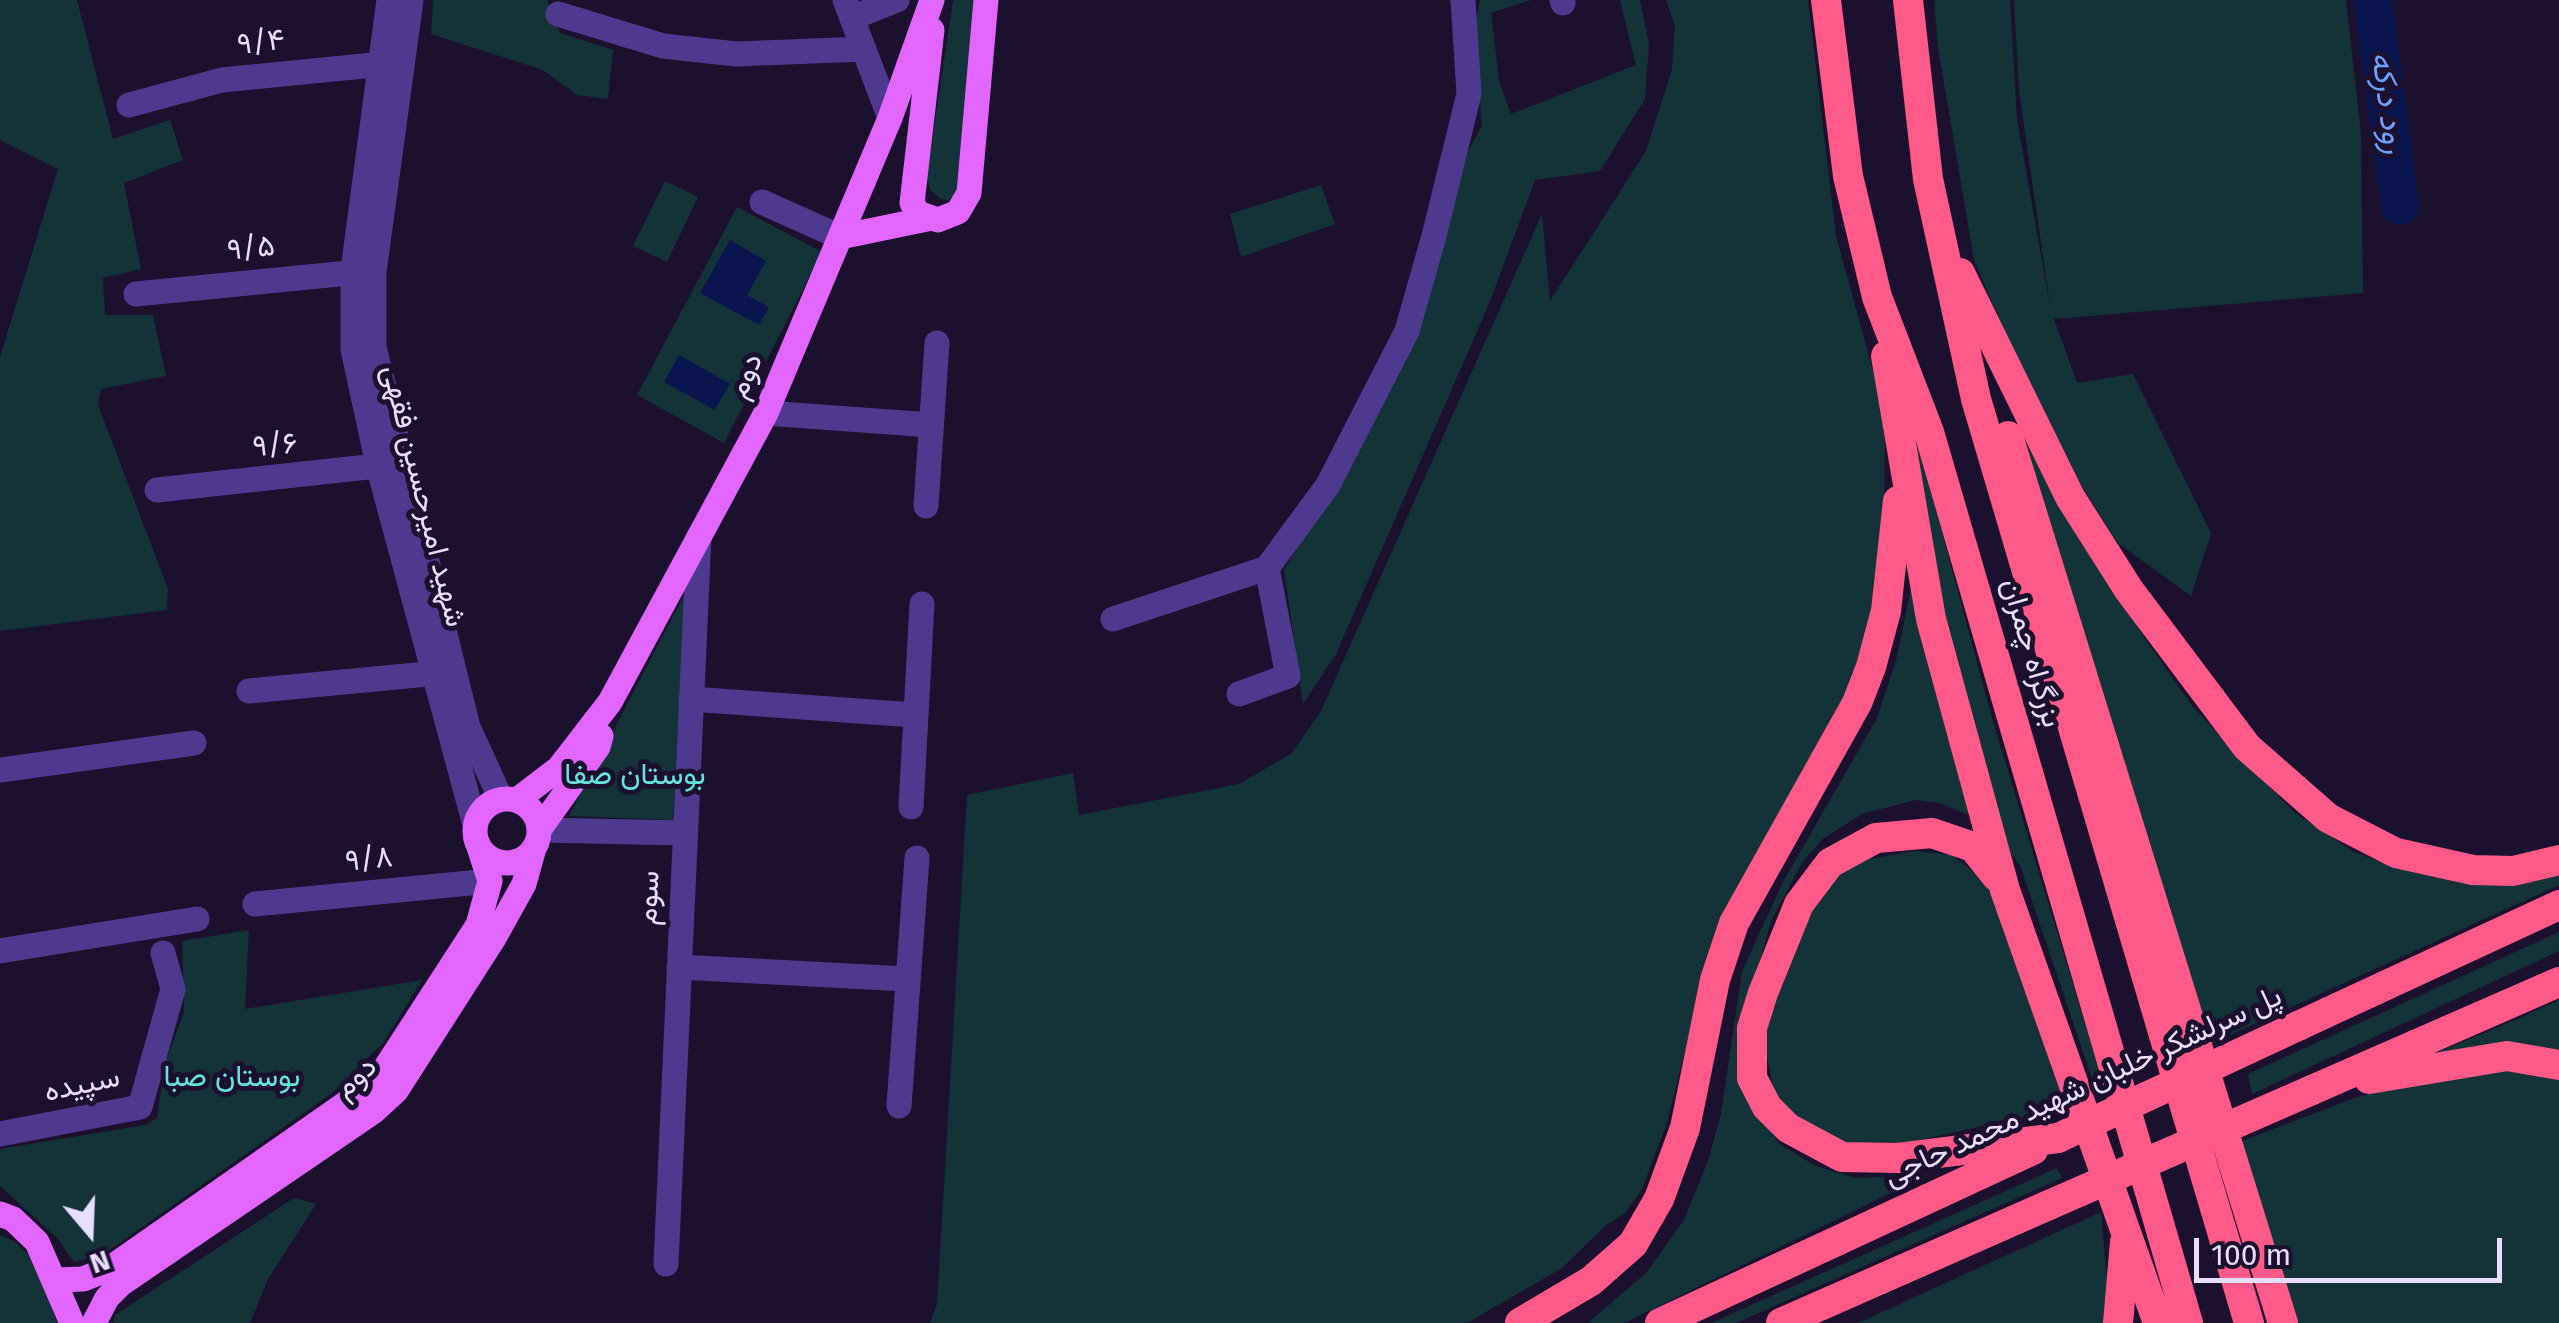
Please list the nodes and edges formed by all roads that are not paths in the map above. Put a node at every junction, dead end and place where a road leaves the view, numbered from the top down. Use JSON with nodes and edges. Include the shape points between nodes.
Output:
{"nodes":[{"id":1,"x":389,"y":0,"type":"edge"},
{"id":2,"x":410,"y":0,"type":"edge"},
{"id":3,"x":897,"y":0,"type":"edge"},
{"id":4,"x":934,"y":0,"type":"edge"},
{"id":5,"x":986,"y":0,"type":"edge"},
{"id":6,"x":1464,"y":0,"type":"edge"},
{"id":7,"x":1826,"y":0,"type":"edge"},
{"id":8,"x":1908,"y":0,"type":"edge"},
{"id":9,"x":848,"y":9,"type":"edge"},
{"id":10,"x":558,"y":14,"type":"dead end"},
{"id":11,"x":864,"y":49,"type":"junction"},
{"id":12,"x":393,"y":63,"type":"junction"},
{"id":13,"x":129,"y":105,"type":"dead end"},
{"id":14,"x":890,"y":118,"type":"junction"},
{"id":15,"x":762,"y":202,"type":"dead end"},
{"id":16,"x":927,"y":219,"type":"junction"},
{"id":17,"x":1937,"y":225,"type":"junction"},
{"id":18,"x":840,"y":237,"type":"junction"},
{"id":19,"x":363,"y":271,"type":"junction"},
{"id":20,"x":136,"y":294,"type":"dead end"},
{"id":21,"x":1877,"y":297,"type":"junction"},
{"id":22,"x":937,"y":343,"type":"dead end"},
{"id":23,"x":766,"y":413,"type":"junction"},
{"id":24,"x":931,"y":425,"type":"junction"},
{"id":25,"x":1898,"y":428,"type":"junction"},
{"id":26,"x":389,"y":466,"type":"junction"},
{"id":27,"x":156,"y":490,"type":"dead end"},
{"id":28,"x":926,"y":506,"type":"dead end"},
{"id":29,"x":698,"y":536,"type":"junction"},
{"id":30,"x":1268,"y":568,"type":"junction"},
{"id":31,"x":922,"y":604,"type":"dead end"},
{"id":32,"x":1113,"y":618,"type":"dead end"},
{"id":33,"x":445,"y":672,"type":"junction"},
{"id":34,"x":249,"y":691,"type":"dead end"},
{"id":35,"x":1239,"y":694,"type":"dead end"},
{"id":36,"x":691,"y":699,"type":"junction"},
{"id":37,"x":610,"y":702,"type":"junction"},
{"id":38,"x":914,"y":714,"type":"junction"},
{"id":39,"x":194,"y":743,"type":"dead end"},
{"id":40,"x":0,"y":770,"type":"edge"},
{"id":41,"x":509,"y":800,"type":"junction"},
{"id":42,"x":911,"y":807,"type":"dead end"},
{"id":43,"x":685,"y":833,"type":"junction"},
{"id":44,"x":477,"y":834,"type":"junction"},
{"id":45,"x":536,"y":839,"type":"junction"},
{"id":46,"x":916,"y":858,"type":"dead end"},
{"id":47,"x":2559,"y":860,"type":"edge"},
{"id":48,"x":490,"y":881,"type":"junction"},
{"id":49,"x":2005,"y":890,"type":"junction"},
{"id":50,"x":255,"y":904,"type":"dead end"},
{"id":51,"x":2547,"y":910,"type":"edge"},
{"id":52,"x":197,"y":919,"type":"dead end"},
{"id":53,"x":0,"y":951,"type":"edge"},
{"id":54,"x":163,"y":953,"type":"dead end"},
{"id":55,"x":679,"y":967,"type":"junction"},
{"id":56,"x":906,"y":979,"type":"junction"},
{"id":57,"x":2559,"y":982,"type":"edge"},
{"id":58,"x":2559,"y":1064,"type":"edge"},
{"id":59,"x":2312,"y":1090,"type":"junction"},
{"id":60,"x":899,"y":1106,"type":"dead end"},
{"id":61,"x":0,"y":1134,"type":"edge"},
{"id":62,"x":2058,"y":1138,"type":"junction"},
{"id":63,"x":0,"y":1214,"type":"edge"},
{"id":64,"x":2126,"y":1234,"type":"junction"},
{"id":65,"x":666,"y":1264,"type":"dead end"},
{"id":66,"x":57,"y":1280,"type":"junction"},
{"id":67,"x":72,"y":1323,"type":"edge"},
{"id":68,"x":94,"y":1323,"type":"edge"},
{"id":69,"x":1520,"y":1323,"type":"edge"},
{"id":70,"x":1660,"y":1323,"type":"edge"},
{"id":71,"x":1781,"y":1323,"type":"edge"},
{"id":72,"x":2118,"y":1323,"type":"edge"},
{"id":73,"x":2158,"y":1323,"type":"edge"},
{"id":74,"x":2188,"y":1323,"type":"edge"},
{"id":75,"x":2249,"y":1323,"type":"edge"},
{"id":76,"x":2283,"y":1323,"type":"edge"}],
"edges":[{"from":1,"to":12,"type":"street","name":"شهید امیرحسین فقهی"},
{"from":2,"to":12,"type":"street","name":"شهید امیرحسین فقهی"},
{"from":3,"to":9,"type":"street"},
{"from":4,"to":14,"type":"main road","name":"دوم"},
{"from":4,"to":16,"type":"main road","via":[[912,203]]},
{"from":5,"to":16,"type":"main road","via":[[966,203],[949,218]]},
{"from":6,"to":30,"type":"street","via":[[1469,94],[1407,331],[1328,485]]},
{"from":7,"to":21,"type":"highway","name":"بزرگراه چمران","via":[[1848,176]]},
{"from":8,"to":17,"type":"highway","name":"بزرگراه چمران"},
{"from":9,"to":11,"type":"street"},
{"from":10,"to":11,"type":"street","via":[[662,46],[736,54]]},
{"from":11,"to":14,"type":"street"},
{"from":12,"to":13,"type":"street","name":"۹/۴","via":[[222,80]]},
{"from":12,"to":19,"type":"street","name":"شهید امیرحسین فقهی"},
{"from":14,"to":18,"type":"main road","name":"دوم"},
{"from":15,"to":18,"type":"street"},
{"from":16,"to":18,"type":"main road"},
{"from":17,"to":47,"type":"highway","via":[[2070,498],[2128,590],[2248,747],[2328,818],[2396,853],[2473,870],[2513,871]]},
{"from":17,"to":75,"type":"highway","name":"بزرگراه چمران","via":[[1976,399]]},
{"from":17,"to":76,"type":"highway"},
{"from":18,"to":23,"type":"main road","name":"دوم"},
{"from":19,"to":20,"type":"street","name":"۹/۵"},
{"from":19,"to":26,"type":"street","name":"شهید امیرحسین فقهی"},
{"from":21,"to":25,"type":"highway"},
{"from":21,"to":74,"type":"highway","name":"بزرگراه چمران","via":[[1929,432]]},
{"from":22,"to":24,"type":"street"},
{"from":23,"to":24,"type":"street"},
{"from":23,"to":29,"type":"main road","name":"دوم"},
{"from":24,"to":28,"type":"street"},
{"from":25,"to":49,"type":"highway","via":[[1931,619]]},
{"from":25,"to":69,"type":"highway","via":[[1896,546],[1872,666],[1734,922],[1715,980],[1685,1128],[1660,1200],[1633,1244],[1591,1281]]},
{"from":26,"to":27,"type":"street","name":"۹/۶"},
{"from":26,"to":33,"type":"street","name":"شهید امیرحسین فقهی"},
{"from":29,"to":36,"type":"street","name":"سوم"},
{"from":29,"to":37,"type":"main road","name":"دوم"},
{"from":30,"to":32,"type":"street"},
{"from":30,"to":35,"type":"street","via":[[1288,676]]},
{"from":31,"to":38,"type":"street"},
{"from":33,"to":34,"type":"street"},
{"from":33,"to":41,"type":"street","name":"شهید امیرحسین فقهی"},
{"from":33,"to":44,"type":"street","name":"شهید امیرحسین فقهی"},
{"from":36,"to":38,"type":"street"},
{"from":36,"to":43,"type":"street","name":"سوم"},
{"from":37,"to":41,"type":"main road","name":"دوم","via":[[559,768]]},
{"from":37,"to":45,"type":"main road","name":"دوم","via":[[598,747]]},
{"from":38,"to":42,"type":"street"},
{"from":39,"to":40,"type":"street"},
{"from":41,"to":44,"type":"main road","via":[[484,808]]},
{"from":41,"to":45,"type":"main road","via":[[535,815]]},
{"from":43,"to":45,"type":"street"},
{"from":43,"to":55,"type":"street","name":"سوم"},
{"from":44,"to":45,"type":"main road","via":[[501,862],[520,860]]},
{"from":44,"to":48,"type":"main road"},
{"from":45,"to":68,"type":"main road","name":"دوم","via":[[509,911],[396,1091],[122,1284]]},
{"from":46,"to":56,"type":"street"},
{"from":48,"to":50,"type":"street","name":"۹/۸"},
{"from":48,"to":66,"type":"main road","name":"دوم","via":[[478,925],[406,1040],[362,1092],[109,1269]]},
{"from":49,"to":62,"type":"highway","via":[[1973,847],[1932,833],[1876,838],[1830,863],[1798,904],[1762,992],[1752,1028],[1752,1078],[1788,1128],[1842,1157],[1898,1158]]},
{"from":49,"to":64,"type":"highway"},
{"from":51,"to":62,"type":"highway","name":"پل سرلشکر خلبان شهید محمد حاجی","bridge":true},
{"from":52,"to":53,"type":"street"},
{"from":54,"to":61,"type":"street","name":"سپیده","via":[[173,989],[140,1107]]},
{"from":55,"to":56,"type":"street"},
{"from":55,"to":65,"type":"street","name":"سوم"},
{"from":56,"to":60,"type":"street"},
{"from":57,"to":59,"type":"highway"},
{"from":58,"to":59,"type":"highway","via":[[2507,1056]]},
{"from":59,"to":71,"type":"highway","bridge":true},
{"from":62,"to":70,"type":"highway","name":"پل سرلشکر خلبان شهید محمد حاجی"},
{"from":63,"to":66,"type":"main road","via":[[37,1242]]},
{"from":64,"to":72,"type":"highway"},
{"from":64,"to":73,"type":"highway"},
{"from":66,"to":67,"type":"main road"}]}
